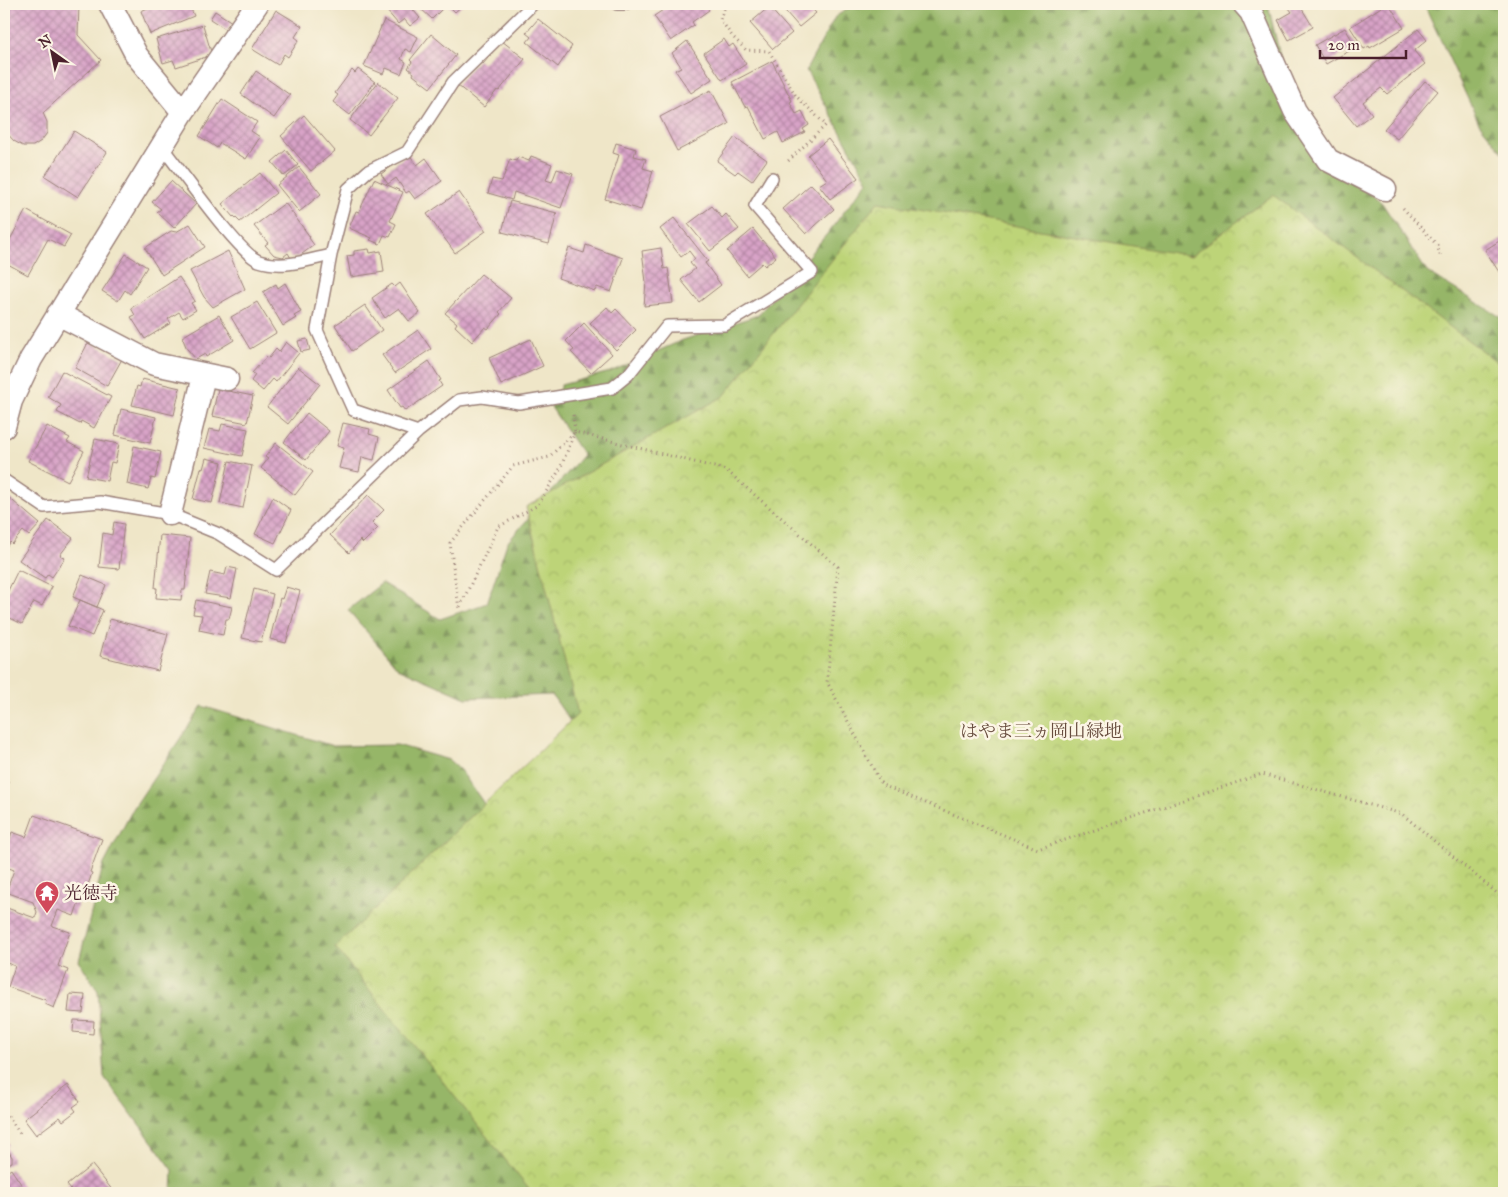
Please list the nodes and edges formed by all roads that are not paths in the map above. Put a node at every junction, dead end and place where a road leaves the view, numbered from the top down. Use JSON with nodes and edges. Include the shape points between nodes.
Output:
{"nodes":[{"id":1,"x":110,"y":4,"type":"edge"},
{"id":2,"x":257,"y":4,"type":"edge"},
{"id":3,"x":533,"y":4,"type":"edge"},
{"id":4,"x":617,"y":4,"type":"edge"},
{"id":5,"x":625,"y":4,"type":"edge"},
{"id":6,"x":1244,"y":4,"type":"edge"},
{"id":7,"x":183,"y":112,"type":"junction"},
{"id":8,"x":162,"y":147,"type":"junction"},
{"id":9,"x":772,"y":178,"type":"road end"},
{"id":10,"x":1385,"y":190,"type":"road end"},
{"id":11,"x":331,"y":255,"type":"junction"},
{"id":12,"x":58,"y":314,"type":"junction"},
{"id":13,"x":204,"y":376,"type":"junction"},
{"id":14,"x":227,"y":379,"type":"dead end"},
{"id":15,"x":4,"y":426,"type":"edge"},
{"id":16,"x":418,"y":432,"type":"junction"},
{"id":17,"x":4,"y":480,"type":"edge"},
{"id":18,"x":170,"y":514,"type":"junction"}],
"edges":[{"from":1,"to":7,"type":"street","via":[[137,56]]},
{"from":2,"to":7,"type":"street"},
{"from":3,"to":11,"type":"lane","via":[[453,82],[407,152],[368,171],[348,189]]},
{"from":4,"to":5,"type":"lane"},
{"from":6,"to":10,"type":"street","via":[[1251,12],[1295,111],[1328,160]]},
{"from":7,"to":8,"type":"street"},
{"from":8,"to":11,"type":"lane","via":[[239,245],[258,260],[282,265]]},
{"from":8,"to":12,"type":"street"},
{"from":9,"to":16,"type":"lane","via":[[755,206],[812,272],[724,325],[667,326],[628,375],[612,388],[519,403],[482,397],[459,400]]},
{"from":11,"to":16,"type":"lane","via":[[317,330],[353,410]]},
{"from":12,"to":13,"type":"street","via":[[154,364]]},
{"from":12,"to":15,"type":"street","via":[[31,359]]},
{"from":13,"to":14,"type":"street"},
{"from":13,"to":18,"type":"street"},
{"from":16,"to":18,"type":"lane","via":[[276,570],[218,534]]},
{"from":17,"to":18,"type":"lane","via":[[44,507],[100,502]]}]}
